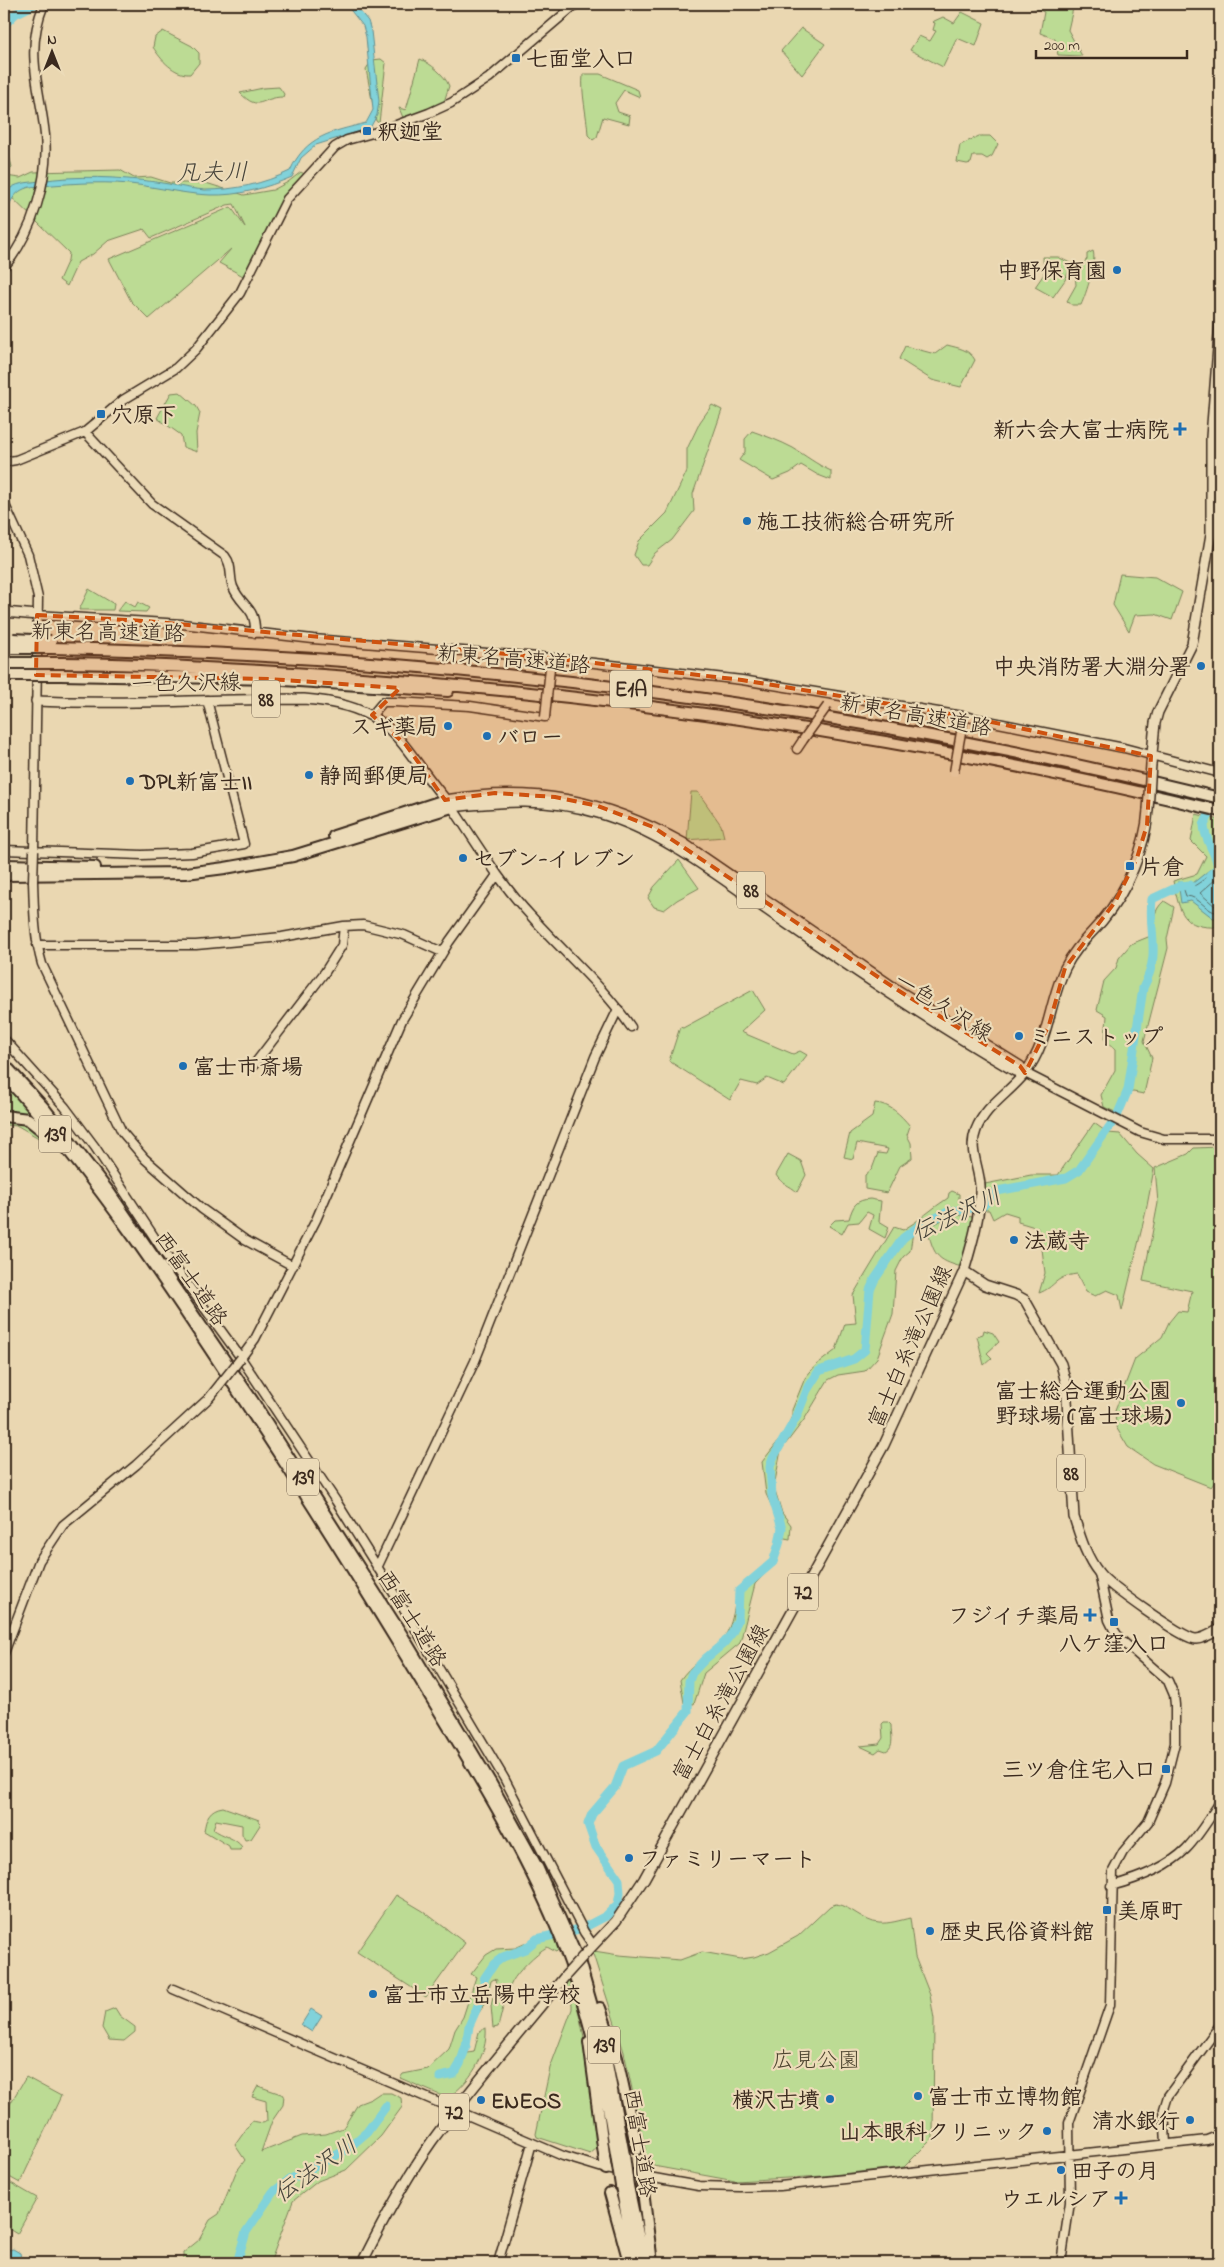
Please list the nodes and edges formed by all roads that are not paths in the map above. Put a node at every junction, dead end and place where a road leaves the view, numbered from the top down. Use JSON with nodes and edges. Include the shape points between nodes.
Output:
{"nodes":[{"id":1,"x":44,"y":4,"type":"edge"},
{"id":2,"x":576,"y":4,"type":"edge"},
{"id":3,"x":4,"y":267,"type":"edge"},
{"id":4,"x":1220,"y":322,"type":"edge"},
{"id":5,"x":85,"y":432,"type":"junction"},
{"id":6,"x":4,"y":462,"type":"edge"},
{"id":7,"x":4,"y":503,"type":"edge"},
{"id":8,"x":4,"y":612,"type":"edge"},
{"id":9,"x":38,"y":615,"type":"junction"},
{"id":10,"x":255,"y":633,"type":"junction"},
{"id":11,"x":8,"y":643,"type":"edge"},
{"id":12,"x":551,"y":658,"type":"junction"},
{"id":13,"x":4,"y":663,"type":"edge"},
{"id":14,"x":4,"y":675,"type":"edge"},
{"id":15,"x":836,"y":695,"type":"junction"},
{"id":16,"x":207,"y":700,"type":"junction"},
{"id":17,"x":36,"y":702,"type":"junction"},
{"id":18,"x":628,"y":704,"type":"junction"},
{"id":19,"x":372,"y":715,"type":"junction"},
{"id":20,"x":963,"y":719,"type":"junction"},
{"id":21,"x":797,"y":749,"type":"dead end"},
{"id":22,"x":1151,"y":760,"type":"junction"},
{"id":23,"x":1220,"y":773,"type":"edge"},
{"id":24,"x":954,"y":774,"type":"dead end"},
{"id":25,"x":1220,"y":798,"type":"edge"},
{"id":26,"x":448,"y":803,"type":"junction"},
{"id":27,"x":1220,"y":811,"type":"edge"},
{"id":28,"x":4,"y":850,"type":"edge"},
{"id":29,"x":34,"y":851,"type":"junction"},
{"id":30,"x":4,"y":865,"type":"edge"},
{"id":31,"x":4,"y":875,"type":"edge"},
{"id":32,"x":497,"y":875,"type":"junction"},
{"id":33,"x":344,"y":926,"type":"junction"},
{"id":34,"x":37,"y":945,"type":"junction"},
{"id":35,"x":442,"y":952,"type":"junction"},
{"id":36,"x":618,"y":1009,"type":"junction"},
{"id":37,"x":631,"y":1027,"type":"dead end"},
{"id":38,"x":4,"y":1039,"type":"edge"},
{"id":39,"x":4,"y":1054,"type":"edge"},
{"id":40,"x":4,"y":1064,"type":"edge"},
{"id":41,"x":253,"y":1066,"type":"dead end"},
{"id":42,"x":1025,"y":1073,"type":"junction"},
{"id":43,"x":4,"y":1075,"type":"edge"},
{"id":44,"x":4,"y":1116,"type":"edge"},
{"id":45,"x":1220,"y":1139,"type":"edge"},
{"id":46,"x":106,"y":1194,"type":"junction"},
{"id":47,"x":293,"y":1266,"type":"junction"},
{"id":48,"x":964,"y":1271,"type":"junction"},
{"id":49,"x":241,"y":1358,"type":"junction"},
{"id":50,"x":377,"y":1568,"type":"junction"},
{"id":51,"x":1099,"y":1573,"type":"junction"},
{"id":52,"x":1220,"y":1629,"type":"edge"},
{"id":53,"x":4,"y":1653,"type":"edge"},
{"id":54,"x":1220,"y":1802,"type":"edge"},
{"id":55,"x":1111,"y":1886,"type":"junction"},
{"id":56,"x":565,"y":1942,"type":"junction"},
{"id":57,"x":593,"y":1945,"type":"junction"},
{"id":58,"x":580,"y":1964,"type":"junction"},
{"id":59,"x":173,"y":1989,"type":"dead end"},
{"id":60,"x":1220,"y":2025,"type":"edge"},
{"id":61,"x":455,"y":2111,"type":"junction"},
{"id":62,"x":1220,"y":2135,"type":"edge"},
{"id":63,"x":532,"y":2143,"type":"junction"},
{"id":64,"x":1166,"y":2144,"type":"junction"},
{"id":65,"x":637,"y":2150,"type":"dead end"},
{"id":66,"x":1069,"y":2153,"type":"junction"},
{"id":67,"x":620,"y":2154,"type":"junction"},
{"id":68,"x":606,"y":2170,"type":"junction"},
{"id":69,"x":641,"y":2175,"type":"junction"},
{"id":70,"x":625,"y":2186,"type":"junction"},
{"id":71,"x":610,"y":2192,"type":"dead end"},
{"id":72,"x":362,"y":2263,"type":"edge"},
{"id":73,"x":498,"y":2263,"type":"edge"},
{"id":74,"x":630,"y":2263,"type":"edge"},
{"id":75,"x":636,"y":2263,"type":"edge"},
{"id":76,"x":644,"y":2263,"type":"edge"},
{"id":77,"x":652,"y":2263,"type":"edge"},
{"id":78,"x":1061,"y":2263,"type":"edge"}],
"edges":[{"from":1,"to":3,"type":"street","via":[[37,24],[33,54],[45,136],[42,178],[29,224]]},
{"from":2,"to":5,"type":"street","via":[[490,78],[451,103],[420,117],[346,140],[335,147],[287,199],[240,293],[196,349],[176,368],[123,400]]},
{"from":4,"to":22,"type":"main road","name":"富士白糸滝公園線","number":"72","via":[[1211,437],[1212,534],[1192,644],[1158,712]]},
{"from":5,"to":6,"type":"street"},
{"from":5,"to":10,"type":"street","via":[[152,504],[225,556],[229,561],[232,586],[255,618]]},
{"from":7,"to":9,"type":"street","via":[[28,555],[38,598]]},
{"from":8,"to":9,"type":"main road"},
{"from":9,"to":10,"type":"street","via":[[154,621]]},
{"from":9,"to":17,"type":"street"},
{"from":10,"to":12,"type":"street"},
{"from":11,"to":25,"type":"highway","name":"新東名高速道路","number":"E1A","bridge":true,"via":[[203,652],[498,675],[734,702],[920,733]]},
{"from":12,"to":15,"type":"street","via":[[742,680]]},
{"from":12,"to":19,"type":"street","bridge":true,"via":[[545,717],[470,706],[394,702],[383,702]]},
{"from":13,"to":18,"type":"highway","name":"新東名高速道路","number":"E1A","bridge":true,"via":[[271,672],[436,683]]},
{"from":14,"to":18,"type":"highway","bridge":true,"via":[[269,679]]},
{"from":15,"to":20,"type":"street"},
{"from":15,"to":21,"type":"street","bridge":true},
{"from":16,"to":17,"type":"main road","name":"一色久沢線","number":"88","via":[[104,704]]},
{"from":16,"to":19,"type":"main road","name":"一色久沢線","number":"88","via":[[325,701]]},
{"from":16,"to":29,"type":"street","via":[[244,844],[192,853],[142,855]]},
{"from":17,"to":29,"type":"street"},
{"from":18,"to":27,"type":"highway","name":"新東名高速道路","number":"E1A","via":[[947,753]]},
{"from":19,"to":26,"type":"main road","name":"一色久沢線","number":"88","via":[[406,745]]},
{"from":20,"to":22,"type":"street","via":[[1124,748]]},
{"from":20,"to":24,"type":"street","bridge":true},
{"from":22,"to":23,"type":"street"},
{"from":22,"to":42,"type":"main road","name":"富士白糸滝公園線","number":"72","bridge":true,"via":[[1144,841],[1109,911],[1065,968],[1049,1025]]},
{"from":26,"to":30,"type":"highway","via":[[289,850],[223,862],[139,868]]},
{"from":26,"to":31,"type":"highway","via":[[293,856],[225,868],[186,873]]},
{"from":26,"to":32,"type":"street"},
{"from":26,"to":42,"type":"main road","name":"一色久沢線","number":"88","via":[[555,803],[597,812],[630,824],[691,859],[954,1036],[1015,1071]]},
{"from":28,"to":29,"type":"street"},
{"from":29,"to":34,"type":"street","bridge":true},
{"from":32,"to":35,"type":"street"},
{"from":32,"to":36,"type":"street","via":[[529,915]]},
{"from":33,"to":34,"type":"street","via":[[282,937],[196,945]]},
{"from":33,"to":35,"type":"street","via":[[364,925],[404,935]]},
{"from":33,"to":41,"type":"street","via":[[342,946]]},
{"from":34,"to":47,"type":"street","via":[[48,979],[122,1132],[145,1159],[202,1209],[245,1240]]},
{"from":35,"to":47,"type":"street","via":[[402,1020]]},
{"from":36,"to":37,"type":"street"},
{"from":36,"to":50,"type":"street","via":[[475,1361]]},
{"from":38,"to":49,"type":"street","via":[[65,1107],[95,1147]]},
{"from":39,"to":46,"type":"highway","via":[[44,1102]]},
{"from":40,"to":46,"type":"highway","name":"西富士道路","number":"139","via":[[44,1108]]},
{"from":42,"to":45,"type":"street","via":[[1125,1126],[1164,1139]]},
{"from":42,"to":48,"type":"main road","name":"富士白糸滝公園線","number":"72","via":[[986,1113],[975,1132],[972,1146],[980,1186],[972,1245]]},
{"from":43,"to":46,"type":"highway","name":"西富士道路","number":"139"},
{"from":44,"to":46,"type":"highway","via":[[28,1119],[43,1130]]},
{"from":46,"to":56,"type":"highway","name":"西富士道路","number":"139","via":[[352,1568],[500,1816],[557,1920]]},
{"from":47,"to":49,"type":"street","via":[[255,1340]]},
{"from":48,"to":51,"type":"main road","number":"88","via":[[985,1285],[1024,1300],[1061,1364],[1067,1389],[1074,1517],[1080,1538]]},
{"from":48,"to":57,"type":"main road","name":"富士白糸滝公園線","number":"72","via":[[884,1445],[644,1879],[616,1921]]},
{"from":49,"to":50,"type":"street"},
{"from":49,"to":53,"type":"street","bridge":true,"via":[[209,1398],[136,1465],[63,1525],[39,1561]]},
{"from":50,"to":57,"type":"street","via":[[504,1778]]},
{"from":51,"to":52,"type":"main road","number":"88","via":[[1126,1596],[1186,1637],[1201,1638]]},
{"from":51,"to":55,"type":"street","via":[[1114,1630],[1168,1681],[1174,1694],[1175,1713],[1176,1743],[1165,1783],[1148,1822],[1115,1864]]},
{"from":54,"to":55,"type":"street","via":[[1187,1848],[1132,1880]]},
{"from":55,"to":66,"type":"street","via":[[1110,2005],[1071,2115]]},
{"from":56,"to":58,"type":"highway","name":"西富士道路","number":"139"},
{"from":56,"to":67,"type":"highway","name":"西富士道路","number":"139","via":[[594,2038]]},
{"from":56,"to":68,"type":"highway","via":[[588,2037]]},
{"from":57,"to":61,"type":"main road","name":"富士白糸滝公園線","number":"72","bridge":true},
{"from":58,"to":65,"type":"highway","via":[[610,2038]]},
{"from":58,"to":67,"type":"highway","name":"西富士道路","number":"139","via":[[604,2048]]},
{"from":59,"to":61,"type":"street"},
{"from":60,"to":64,"type":"street","via":[[1168,2096],[1164,2109]]},
{"from":61,"to":63,"type":"street"},
{"from":61,"to":72,"type":"main road","name":"富士白糸滝公園線","number":"72","via":[[402,2188]]},
{"from":62,"to":64,"type":"street","via":[[1207,2140]]},
{"from":63,"to":68,"type":"street"},
{"from":63,"to":73,"type":"street"},
{"from":64,"to":66,"type":"street"},
{"from":66,"to":69,"type":"street","via":[[780,2186],[699,2186]]},
{"from":66,"to":78,"type":"street","via":[[1070,2202]]},
{"from":67,"to":70,"type":"highway","name":"西富士道路","number":"139","bridge":true},
{"from":68,"to":69,"type":"street"},
{"from":69,"to":77,"type":"highway"},
{"from":70,"to":75,"type":"highway","name":"西富士道路","number":"139"},
{"from":70,"to":76,"type":"highway","name":"西富士道路","number":"139"},
{"from":71,"to":74,"type":"highway"}]}
